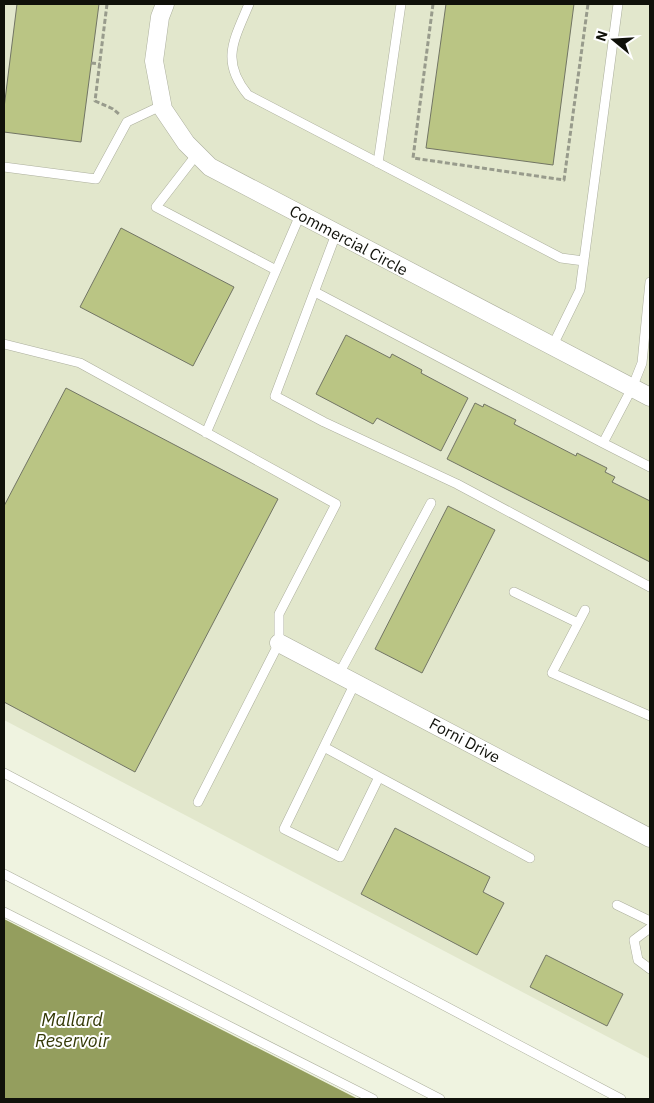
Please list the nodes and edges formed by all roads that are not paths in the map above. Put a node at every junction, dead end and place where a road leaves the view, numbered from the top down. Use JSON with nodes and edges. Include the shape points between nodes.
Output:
{"nodes":[{"id":1,"x":165,"y":4,"type":"edge"},
{"id":2,"x":249,"y":4,"type":"edge"},
{"id":3,"x":401,"y":4,"type":"edge"},
{"id":4,"x":618,"y":4,"type":"edge"},
{"id":5,"x":163,"y":105,"type":"junction"},
{"id":6,"x":197,"y":154,"type":"junction"},
{"id":7,"x":378,"y":163,"type":"junction"},
{"id":8,"x":4,"y":167,"type":"edge"},
{"id":9,"x":300,"y":215,"type":"junction"},
{"id":10,"x":336,"y":234,"type":"junction"},
{"id":11,"x":584,"y":260,"type":"junction"},
{"id":12,"x":276,"y":270,"type":"junction"},
{"id":13,"x":650,"y":282,"type":"edge"},
{"id":14,"x":316,"y":292,"type":"junction"},
{"id":15,"x":647,"y":342,"type":"edge"},
{"id":16,"x":4,"y":344,"type":"edge"},
{"id":17,"x":552,"y":346,"type":"junction"},
{"id":18,"x":632,"y":388,"type":"junction"},
{"id":19,"x":650,"y":398,"type":"edge"},
{"id":20,"x":206,"y":432,"type":"junction"},
{"id":21,"x":603,"y":444,"type":"junction"},
{"id":22,"x":650,"y":467,"type":"edge"},
{"id":23,"x":431,"y":503,"type":"dead end"},
{"id":24,"x":650,"y":587,"type":"edge"},
{"id":25,"x":514,"y":592,"type":"dead end"},
{"id":26,"x":586,"y":610,"type":"dead end"},
{"id":27,"x":578,"y":624,"type":"junction"},
{"id":28,"x":279,"y":643,"type":"junction"},
{"id":29,"x":339,"y":674,"type":"junction"},
{"id":30,"x":355,"y":683,"type":"junction"},
{"id":31,"x":650,"y":716,"type":"edge"},
{"id":32,"x":324,"y":747,"type":"junction"},
{"id":33,"x":4,"y":773,"type":"edge"},
{"id":34,"x":379,"y":777,"type":"junction"},
{"id":35,"x":198,"y":802,"type":"dead end"},
{"id":36,"x":650,"y":838,"type":"edge"},
{"id":37,"x":530,"y":858,"type":"dead end"},
{"id":38,"x":4,"y":874,"type":"edge"},
{"id":39,"x":617,"y":905,"type":"dead end"},
{"id":40,"x":4,"y":912,"type":"edge"},
{"id":41,"x":650,"y":920,"type":"edge"},
{"id":42,"x":650,"y":928,"type":"edge"},
{"id":43,"x":650,"y":969,"type":"edge"},
{"id":44,"x":373,"y":1099,"type":"edge"},
{"id":45,"x":440,"y":1099,"type":"edge"},
{"id":46,"x":621,"y":1099,"type":"edge"}],
"edges":[{"from":1,"to":5,"type":"street","name":"Commercial Circle","via":[[154,61]]},
{"from":2,"to":7,"type":"lane","via":[[232,45],[231,62],[237,81],[248,95]]},
{"from":3,"to":7,"type":"lane"},
{"from":4,"to":11,"type":"lane"},
{"from":5,"to":6,"type":"street","name":"Commercial Circle","via":[[186,143]]},
{"from":5,"to":8,"type":"lane","via":[[126,122],[96,179]]},
{"from":6,"to":9,"type":"street","name":"Commercial Circle","via":[[210,166]]},
{"from":6,"to":12,"type":"lane","via":[[156,207]]},
{"from":7,"to":11,"type":"lane","via":[[561,258]]},
{"from":9,"to":10,"type":"street","name":"Commercial Circle"},
{"from":9,"to":12,"type":"lane"},
{"from":10,"to":14,"type":"lane"},
{"from":10,"to":17,"type":"street","name":"Commercial Circle"},
{"from":11,"to":17,"type":"lane","via":[[580,290]]},
{"from":12,"to":20,"type":"lane"},
{"from":13,"to":15,"type":"lane"},
{"from":14,"to":21,"type":"lane"},
{"from":14,"to":24,"type":"lane","via":[[275,396],[457,484]]},
{"from":15,"to":18,"type":"lane"},
{"from":16,"to":20,"type":"lane","via":[[80,363]]},
{"from":17,"to":18,"type":"street","name":"Commercial Circle"},
{"from":18,"to":19,"type":"street","name":"Commercial Circle"},
{"from":18,"to":21,"type":"lane"},
{"from":20,"to":28,"type":"lane","via":[[336,504],[279,614]]},
{"from":21,"to":22,"type":"lane"},
{"from":23,"to":29,"type":"lane"},
{"from":25,"to":27,"type":"lane"},
{"from":26,"to":27,"type":"lane"},
{"from":27,"to":31,"type":"lane","via":[[552,673]]},
{"from":28,"to":29,"type":"street","name":"Forni Drive"},
{"from":28,"to":35,"type":"lane"},
{"from":29,"to":30,"type":"street","name":"Forni Drive"},
{"from":30,"to":32,"type":"lane"},
{"from":30,"to":36,"type":"street","name":"Forni Drive"},
{"from":32,"to":34,"type":"lane"},
{"from":32,"to":34,"type":"lane","via":[[284,829],[340,858]]},
{"from":33,"to":46,"type":"lane"},
{"from":34,"to":37,"type":"lane"},
{"from":38,"to":45,"type":"lane"},
{"from":39,"to":41,"type":"lane"},
{"from":40,"to":44,"type":"lane"},
{"from":42,"to":43,"type":"lane","via":[[634,940],[638,960]]}]}
